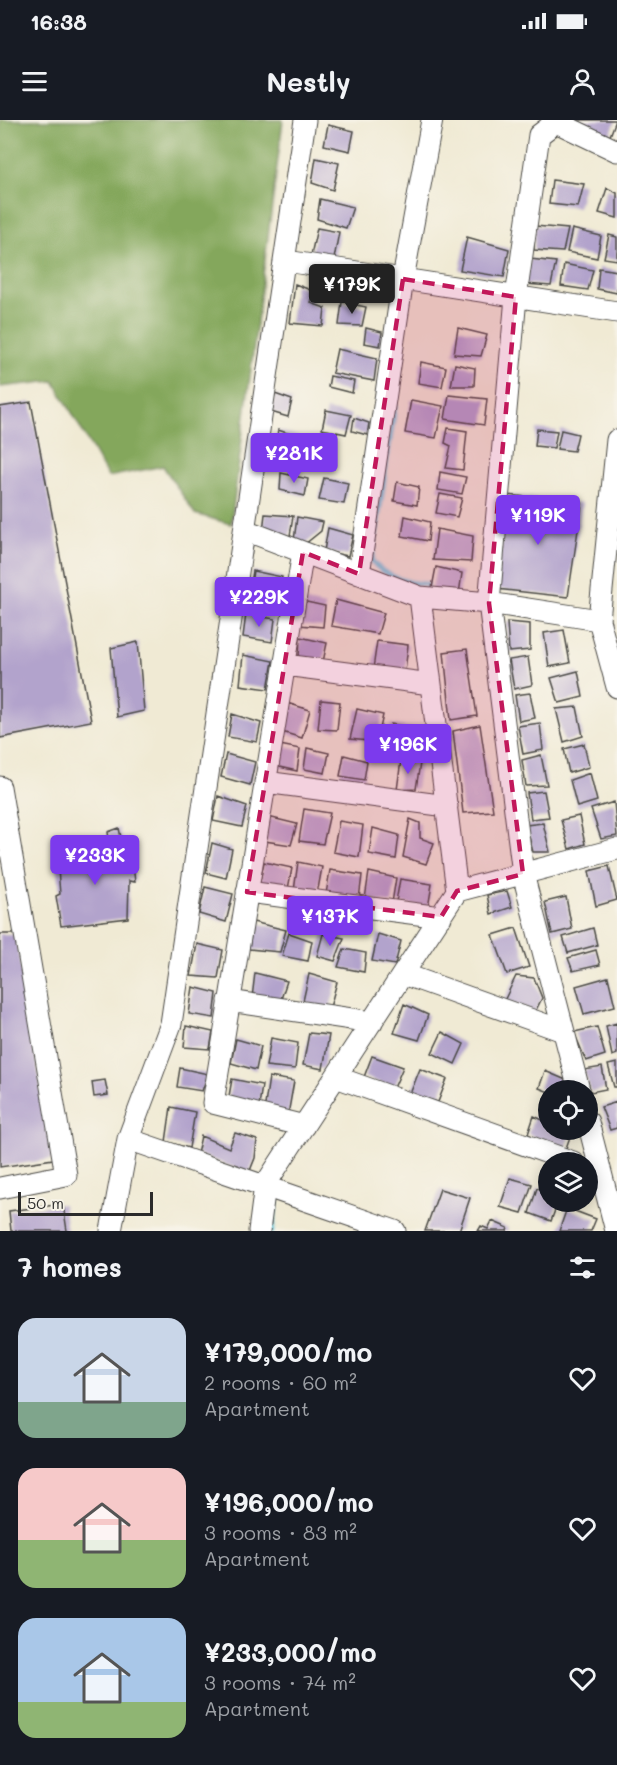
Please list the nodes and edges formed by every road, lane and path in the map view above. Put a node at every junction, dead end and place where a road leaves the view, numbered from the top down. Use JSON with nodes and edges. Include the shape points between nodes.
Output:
{"nodes":[{"id":1,"x":305,"y":120,"type":"edge"},
{"id":2,"x":432,"y":120,"type":"edge"},
{"id":3,"x":554,"y":121,"type":"edge"},
{"id":4,"x":617,"y":151,"type":"edge"},
{"id":5,"x":286,"y":261,"type":"junction"},
{"id":6,"x":403,"y":279,"type":"junction"},
{"id":7,"x":516,"y":297,"type":"junction"},
{"id":8,"x":617,"y":312,"type":"edge"},
{"id":9,"x":617,"y":440,"type":"edge"},
{"id":10,"x":245,"y":530,"type":"junction"},
{"id":11,"x":303,"y":552,"type":"junction"},
{"id":12,"x":359,"y":574,"type":"junction"},
{"id":13,"x":420,"y":597,"type":"junction"},
{"id":14,"x":489,"y":603,"type":"junction"},
{"id":15,"x":599,"y":620,"type":"junction"},
{"id":16,"x":285,"y":665,"type":"junction"},
{"id":17,"x":431,"y":684,"type":"junction"},
{"id":18,"x":617,"y":687,"type":"edge"},
{"id":19,"x":266,"y":782,"type":"junction"},
{"id":20,"x":0,"y":787,"type":"edge"},
{"id":21,"x":447,"y":806,"type":"junction"},
{"id":22,"x":617,"y":849,"type":"edge"},
{"id":23,"x":523,"y":874,"type":"junction"},
{"id":24,"x":463,"y":890,"type":"junction"},
{"id":25,"x":247,"y":892,"type":"junction"},
{"id":26,"x":441,"y":917,"type":"junction"},
{"id":27,"x":410,"y":976,"type":"junction"},
{"id":28,"x":230,"y":1001,"type":"junction"},
{"id":29,"x":372,"y":1022,"type":"junction"},
{"id":30,"x":564,"y":1031,"type":"junction"},
{"id":31,"x":341,"y":1079,"type":"junction"},
{"id":32,"x":576,"y":1080,"type":"edge"},
{"id":33,"x":304,"y":1126,"type":"junction"},
{"id":34,"x":128,"y":1139,"type":"junction"},
{"id":35,"x":545,"y":1152,"type":"edge"},
{"id":36,"x":598,"y":1179,"type":"edge"},
{"id":37,"x":0,"y":1188,"type":"edge"},
{"id":38,"x":275,"y":1188,"type":"junction"},
{"id":39,"x":111,"y":1231,"type":"edge"},
{"id":40,"x":259,"y":1231,"type":"edge"},
{"id":41,"x":394,"y":1231,"type":"edge"},
{"id":42,"x":616,"y":1231,"type":"edge"}],
"edges":[{"from":1,"to":5,"type":"street"},
{"from":2,"to":6,"type":"street"},
{"from":3,"to":4,"type":"street"},
{"from":3,"to":7,"type":"street","via":[[539,135]]},
{"from":5,"to":6,"type":"street"},
{"from":5,"to":10,"type":"street"},
{"from":6,"to":7,"type":"street"},
{"from":6,"to":12,"type":"street"},
{"from":7,"to":8,"type":"street"},
{"from":7,"to":14,"type":"street"},
{"from":9,"to":15,"type":"street"},
{"from":10,"to":11,"type":"street"},
{"from":10,"to":34,"type":"street","via":[[171,1024]]},
{"from":11,"to":12,"type":"street"},
{"from":11,"to":16,"type":"street"},
{"from":12,"to":13,"type":"street"},
{"from":13,"to":14,"type":"street"},
{"from":13,"to":17,"type":"street"},
{"from":14,"to":15,"type":"street"},
{"from":14,"to":23,"type":"street"},
{"from":15,"to":18,"type":"street"},
{"from":16,"to":17,"type":"street"},
{"from":16,"to":19,"type":"street"},
{"from":17,"to":21,"type":"street"},
{"from":19,"to":21,"type":"street"},
{"from":19,"to":25,"type":"street"},
{"from":20,"to":37,"type":"street","via":[[66,1175]]},
{"from":21,"to":24,"type":"street"},
{"from":22,"to":23,"type":"street"},
{"from":23,"to":24,"type":"street"},
{"from":23,"to":30,"type":"street"},
{"from":24,"to":26,"type":"street"},
{"from":25,"to":26,"type":"street"},
{"from":25,"to":28,"type":"street"},
{"from":26,"to":27,"type":"street"},
{"from":27,"to":29,"type":"street"},
{"from":27,"to":30,"type":"street"},
{"from":28,"to":29,"type":"street"},
{"from":28,"to":33,"type":"street","via":[[213,1103]]},
{"from":29,"to":31,"type":"street"},
{"from":30,"to":32,"type":"street"},
{"from":31,"to":33,"type":"street"},
{"from":31,"to":35,"type":"street"},
{"from":33,"to":38,"type":"street"},
{"from":34,"to":38,"type":"street"},
{"from":34,"to":39,"type":"street"},
{"from":36,"to":42,"type":"street"},
{"from":38,"to":40,"type":"street"},
{"from":38,"to":41,"type":"street"}]}
